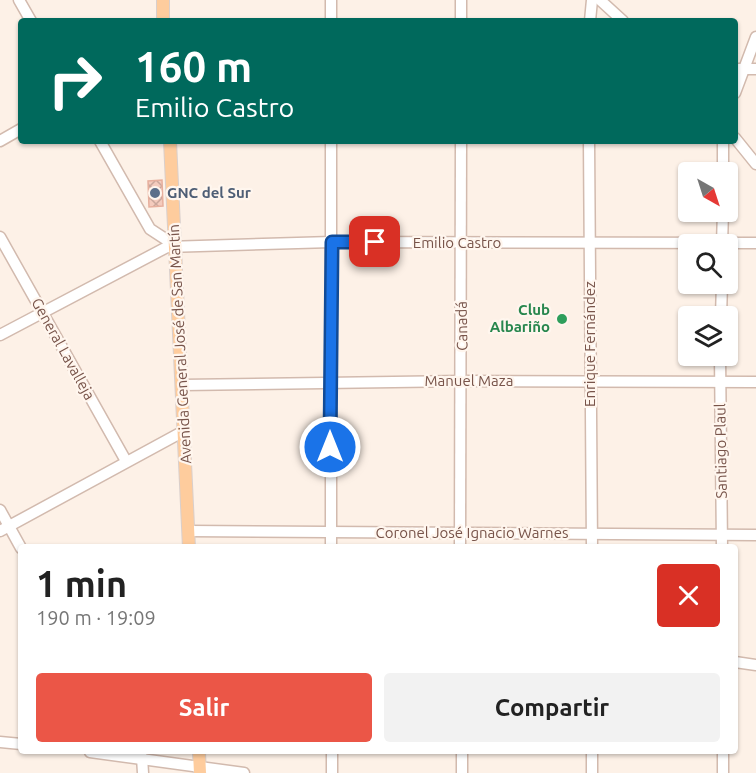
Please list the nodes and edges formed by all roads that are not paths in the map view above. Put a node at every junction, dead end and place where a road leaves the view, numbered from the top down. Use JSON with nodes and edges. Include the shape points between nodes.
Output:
{"nodes":[{"id":1,"x":19,"y":0,"type":"edge"},
{"id":2,"x":162,"y":0,"type":"edge"},
{"id":3,"x":331,"y":0,"type":"edge"},
{"id":4,"x":460,"y":0,"type":"edge"},
{"id":5,"x":592,"y":0,"type":"edge"},
{"id":6,"x":600,"y":0,"type":"edge"},
{"id":7,"x":29,"y":18,"type":"edge"},
{"id":8,"x":163,"y":18,"type":"edge"},
{"id":9,"x":331,"y":18,"type":"edge"},
{"id":10,"x":461,"y":18,"type":"edge"},
{"id":11,"x":591,"y":18,"type":"edge"},
{"id":12,"x":620,"y":18,"type":"edge"},
{"id":13,"x":756,"y":37,"type":"edge"},
{"id":14,"x":739,"y":69,"type":"edge"},
{"id":15,"x":756,"y":69,"type":"edge"},
{"id":16,"x":18,"y":131,"type":"edge"},
{"id":17,"x":0,"y":141,"type":"edge"},
{"id":18,"x":738,"y":142,"type":"edge"},
{"id":19,"x":102,"y":144,"type":"edge"},
{"id":20,"x":170,"y":144,"type":"edge"},
{"id":21,"x":331,"y":144,"type":"edge"},
{"id":22,"x":461,"y":144,"type":"edge"},
{"id":23,"x":589,"y":144,"type":"edge"},
{"id":24,"x":723,"y":144,"type":"edge"},
{"id":25,"x":723,"y":162,"type":"edge"},
{"id":26,"x":756,"y":164,"type":"edge"},
{"id":27,"x":0,"y":237,"type":"edge"},
{"id":28,"x":332,"y":242,"type":"junction"},
{"id":29,"x":461,"y":243,"type":"junction"},
{"id":30,"x":756,"y":243,"type":"edge"},
{"id":31,"x":590,"y":244,"type":"junction"},
{"id":32,"x":678,"y":244,"type":"edge"},
{"id":33,"x":738,"y":244,"type":"edge"},
{"id":34,"x":177,"y":246,"type":"junction"},
{"id":35,"x":42,"y":312,"type":"junction"},
{"id":36,"x":0,"y":335,"type":"edge"},
{"id":37,"x":720,"y":366,"type":"edge"},
{"id":38,"x":463,"y":381,"type":"junction"},
{"id":39,"x":590,"y":382,"type":"junction"},
{"id":40,"x":756,"y":382,"type":"edge"},
{"id":41,"x":330,"y":383,"type":"junction"},
{"id":42,"x":720,"y":383,"type":"junction"},
{"id":43,"x":182,"y":385,"type":"junction"},
{"id":44,"x":184,"y":431,"type":"junction"},
{"id":45,"x":126,"y":461,"type":"junction"},
{"id":46,"x":0,"y":510,"type":"edge"},
{"id":47,"x":5,"y":529,"type":"edge"},
{"id":48,"x":189,"y":531,"type":"junction"},
{"id":49,"x":331,"y":533,"type":"junction"},
{"id":50,"x":592,"y":533,"type":"junction"},
{"id":51,"x":460,"y":534,"type":"junction"},
{"id":52,"x":722,"y":535,"type":"junction"},
{"id":53,"x":756,"y":535,"type":"edge"},
{"id":54,"x":18,"y":544,"type":"edge"},
{"id":55,"x":189,"y":544,"type":"edge"},
{"id":56,"x":331,"y":544,"type":"edge"},
{"id":57,"x":460,"y":544,"type":"edge"},
{"id":58,"x":592,"y":544,"type":"edge"},
{"id":59,"x":722,"y":544,"type":"edge"},
{"id":60,"x":738,"y":662,"type":"edge"},
{"id":61,"x":756,"y":665,"type":"edge"},
{"id":62,"x":0,"y":742,"type":"edge"},
{"id":63,"x":18,"y":744,"type":"edge"},
{"id":64,"x":140,"y":754,"type":"edge"},
{"id":65,"x":199,"y":754,"type":"edge"},
{"id":66,"x":332,"y":754,"type":"edge"},
{"id":67,"x":462,"y":754,"type":"edge"},
{"id":68,"x":592,"y":754,"type":"edge"},
{"id":69,"x":723,"y":754,"type":"edge"},
{"id":70,"x":200,"y":770,"type":"edge"},
{"id":71,"x":143,"y":773,"type":"edge"},
{"id":72,"x":244,"y":773,"type":"edge"},
{"id":73,"x":332,"y":773,"type":"edge"},
{"id":74,"x":462,"y":773,"type":"edge"},
{"id":75,"x":592,"y":773,"type":"edge"},
{"id":76,"x":723,"y":773,"type":"edge"}],
"edges":[{"from":1,"to":7,"type":"street"},
{"from":2,"to":8,"type":"main road"},
{"from":3,"to":9,"type":"street"},
{"from":4,"to":10,"type":"street"},
{"from":5,"to":11,"type":"street"},
{"from":6,"to":12,"type":"street"},
{"from":13,"to":14,"type":"street"},
{"from":14,"to":15,"type":"street"},
{"from":16,"to":17,"type":"street"},
{"from":18,"to":26,"type":"street"},
{"from":19,"to":34,"type":"street","via":[[150,229]]},
{"from":20,"to":34,"type":"main road","name":"Avenida General José de San Martín"},
{"from":21,"to":28,"type":"street"},
{"from":22,"to":29,"type":"street","name":"Canadá"},
{"from":23,"to":31,"type":"street","name":"Enrique Fernández"},
{"from":24,"to":25,"type":"street"},
{"from":27,"to":35,"type":"street","name":"General Lavalleja"},
{"from":28,"to":29,"type":"street","name":"Emilio Castro"},
{"from":28,"to":34,"type":"street","name":"Emilio Castro"},
{"from":28,"to":41,"type":"street"},
{"from":29,"to":31,"type":"street","name":"Emilio Castro"},
{"from":29,"to":38,"type":"street","name":"Canadá"},
{"from":30,"to":33,"type":"street","name":"Emilio Castro"},
{"from":31,"to":32,"type":"street","name":"Emilio Castro"},
{"from":31,"to":39,"type":"street","name":"Enrique Fernández"},
{"from":34,"to":35,"type":"street","name":"Emilio Castro","via":[[167,247]]},
{"from":34,"to":43,"type":"main road","name":"Avenida General José de San Martín"},
{"from":35,"to":36,"type":"street","name":"Emilio Castro"},
{"from":35,"to":45,"type":"street","name":"General Lavalleja"},
{"from":37,"to":42,"type":"street","name":"Santiago Plaul"},
{"from":38,"to":39,"type":"street","name":"Manuel Maza"},
{"from":38,"to":41,"type":"street","name":"Manuel Maza"},
{"from":38,"to":51,"type":"street","name":"Canadá"},
{"from":39,"to":42,"type":"street","name":"Manuel Maza"},
{"from":39,"to":50,"type":"street","name":"Enrique Fernández"},
{"from":40,"to":42,"type":"street","name":"Manuel Maza"},
{"from":41,"to":43,"type":"street","name":"Manuel Maza"},
{"from":41,"to":49,"type":"street"},
{"from":42,"to":52,"type":"street","name":"Santiago Plaul"},
{"from":43,"to":44,"type":"main road","name":"Avenida General José de San Martín"},
{"from":44,"to":45,"type":"street"},
{"from":44,"to":48,"type":"main road","name":"Avenida General José de San Martín"},
{"from":45,"to":47,"type":"street"},
{"from":46,"to":47,"type":"street"},
{"from":47,"to":54,"type":"street"},
{"from":48,"to":49,"type":"street","name":"Coronel José Ignacio Warnes"},
{"from":48,"to":55,"type":"main road","name":"Avenida General José de San Martín"},
{"from":49,"to":51,"type":"street","name":"Coronel José Ignacio Warnes"},
{"from":49,"to":56,"type":"street"},
{"from":50,"to":51,"type":"street","name":"Coronel José Ignacio Warnes"},
{"from":50,"to":52,"type":"street","name":"Coronel José Ignacio Warnes"},
{"from":50,"to":58,"type":"street","name":"Enrique Fernández"},
{"from":51,"to":57,"type":"street","name":"Canadá"},
{"from":52,"to":53,"type":"street","name":"Coronel José Ignacio Warnes"},
{"from":52,"to":59,"type":"street","name":"Santiago Plaul"},
{"from":60,"to":61,"type":"street"},
{"from":62,"to":63,"type":"street"},
{"from":64,"to":70,"type":"street"},
{"from":64,"to":71,"type":"street"},
{"from":65,"to":70,"type":"main road"},
{"from":66,"to":73,"type":"street"},
{"from":67,"to":74,"type":"street"},
{"from":68,"to":75,"type":"street"},
{"from":69,"to":76,"type":"street"},
{"from":70,"to":72,"type":"street"}]}
